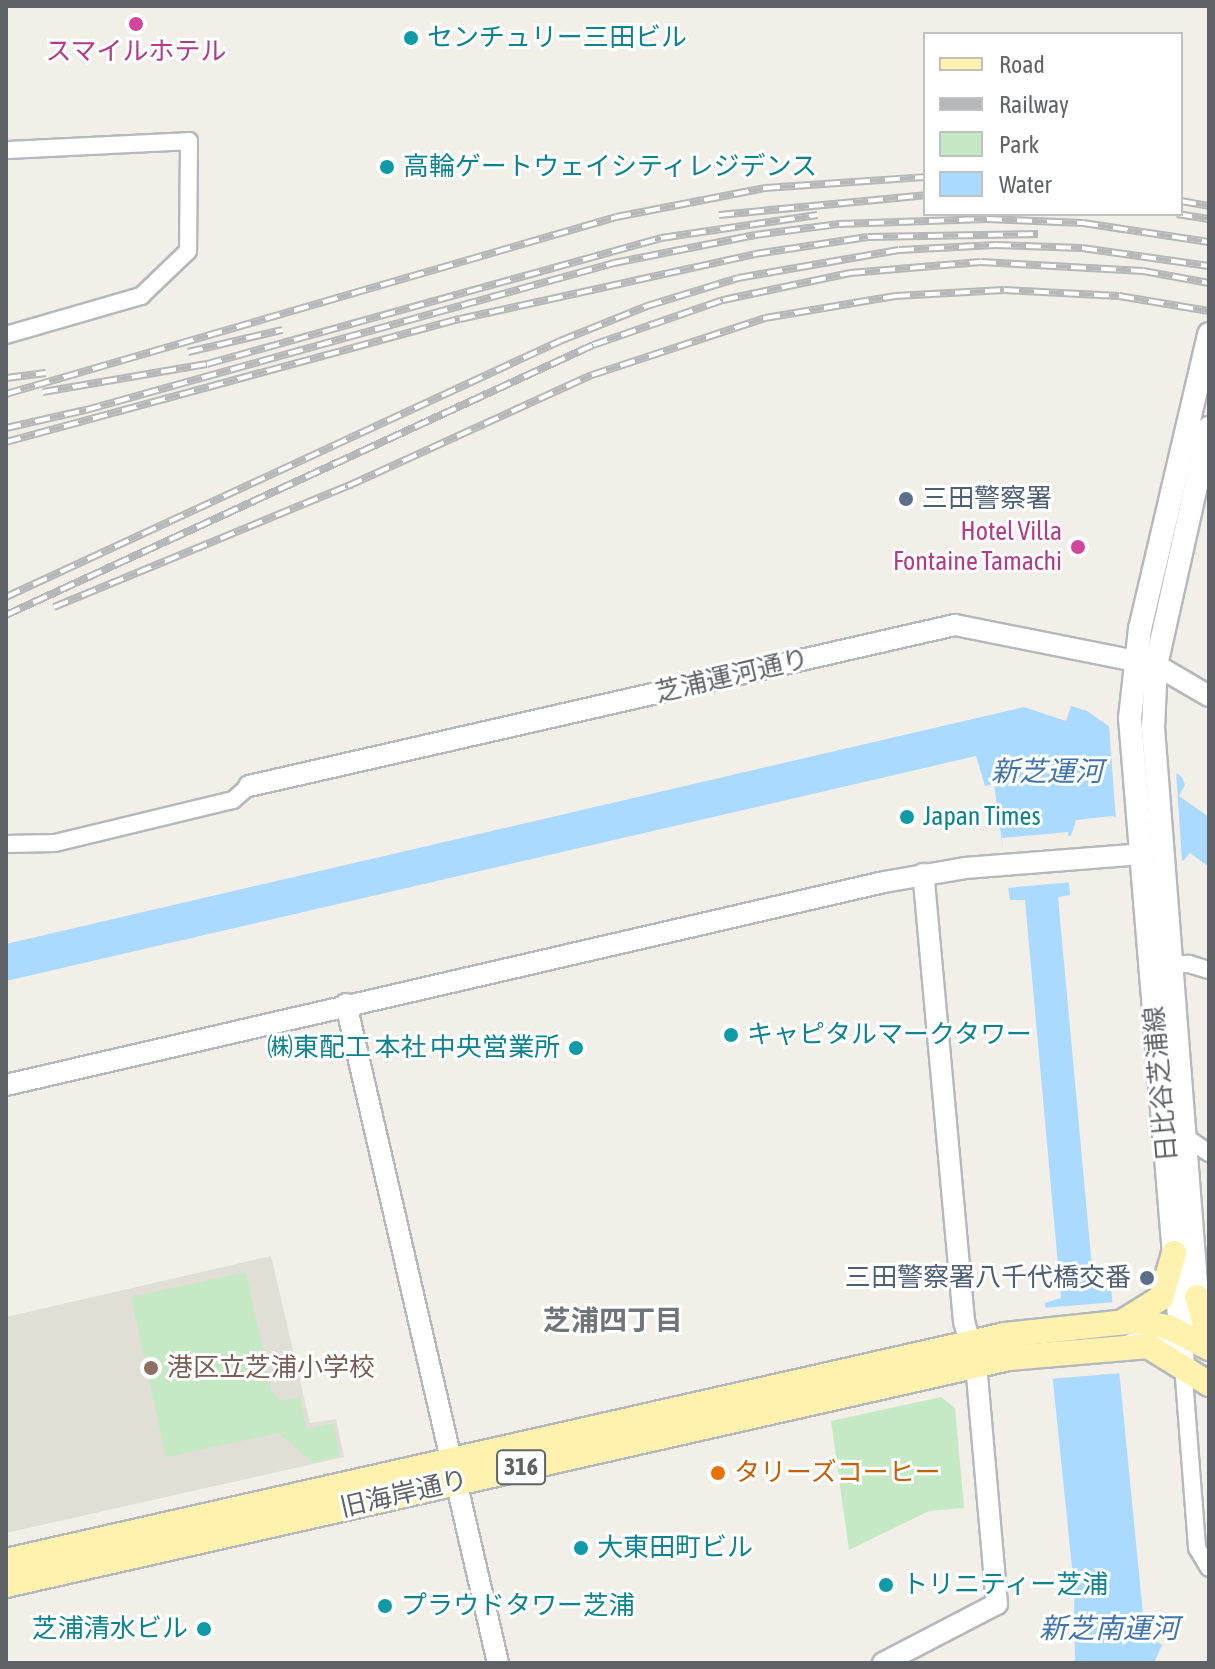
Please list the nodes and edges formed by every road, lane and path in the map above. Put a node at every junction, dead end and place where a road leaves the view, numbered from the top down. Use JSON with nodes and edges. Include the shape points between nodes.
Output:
{"nodes":[{"id":1,"x":6,"y":150,"type":"edge"},
{"id":2,"x":1209,"y":334,"type":"edge"},
{"id":3,"x":6,"y":335,"type":"edge"},
{"id":4,"x":1209,"y":428,"type":"edge"},
{"id":5,"x":1179,"y":506,"type":"junction"},
{"id":6,"x":1145,"y":663,"type":"junction"},
{"id":7,"x":1209,"y":696,"type":"edge"},
{"id":8,"x":249,"y":786,"type":"joint"},
{"id":9,"x":6,"y":844,"type":"edge"},
{"id":10,"x":1147,"y":848,"type":"junction"},
{"id":11,"x":923,"y":874,"type":"junction"},
{"id":12,"x":1160,"y":966,"type":"junction"},
{"id":13,"x":1209,"y":970,"type":"edge"},
{"id":14,"x":346,"y":1004,"type":"junction"},
{"id":15,"x":6,"y":1085,"type":"edge"},
{"id":16,"x":1165,"y":1122,"type":"junction"},
{"id":17,"x":1185,"y":1137,"type":"junction"},
{"id":18,"x":1209,"y":1153,"type":"edge"},
{"id":19,"x":1174,"y":1253,"type":"junction"},
{"id":20,"x":1197,"y":1297,"type":"junction"},
{"id":21,"x":1181,"y":1332,"type":"junction"},
{"id":22,"x":1119,"y":1335,"type":"junction"},
{"id":23,"x":1209,"y":1338,"type":"edge"},
{"id":24,"x":1209,"y":1348,"type":"edge"},
{"id":25,"x":973,"y":1353,"type":"junction"},
{"id":26,"x":1183,"y":1365,"type":"junction"},
{"id":27,"x":1209,"y":1384,"type":"edge"},
{"id":28,"x":454,"y":1471,"type":"junction"},
{"id":29,"x":6,"y":1561,"type":"edge"},
{"id":30,"x":1209,"y":1568,"type":"edge"},
{"id":31,"x":6,"y":1585,"type":"edge"},
{"id":32,"x":498,"y":1663,"type":"edge"},
{"id":33,"x":883,"y":1663,"type":"edge"}],
"edges":[{"from":1,"to":3,"type":"street","via":[[189,141],[188,251],[141,296]]},
{"from":2,"to":5,"type":"main road"},
{"from":4,"to":5,"type":"main road"},
{"from":5,"to":6,"type":"main road"},
{"from":6,"to":7,"type":"street","name":"芝浦運河通り"},
{"from":6,"to":8,"type":"street","name":"芝浦運河通り","via":[[955,625]]},
{"from":6,"to":10,"type":"main road","via":[[1153,756]]},
{"from":6,"to":10,"type":"main road","via":[[1130,738]]},
{"from":8,"to":9,"type":"street","via":[[233,800],[55,843]]},
{"from":10,"to":11,"type":"street"},
{"from":10,"to":12,"type":"main road","name":"日比谷芝浦線"},
{"from":11,"to":14,"type":"street"},
{"from":11,"to":25,"type":"street"},
{"from":12,"to":13,"type":"street"},
{"from":12,"to":16,"type":"main road","name":"日比谷芝浦線"},
{"from":12,"to":17,"type":"main road","name":"日比谷芝浦線"},
{"from":14,"to":15,"type":"street"},
{"from":14,"to":28,"type":"street"},
{"from":16,"to":17,"type":"street"},
{"from":16,"to":19,"type":"main road","name":"日比谷芝浦線"},
{"from":17,"to":18,"type":"street"},
{"from":17,"to":20,"type":"main road","name":"日比谷芝浦線"},
{"from":19,"to":21,"type":"main road","name":"日比谷芝浦線"},
{"from":19,"to":22,"type":"main road","via":[[1161,1298]]},
{"from":20,"to":21,"type":"main road","name":"日比谷芝浦線"},
{"from":20,"to":23,"type":"main road"},
{"from":21,"to":22,"type":"main road","number":"316","via":[[1151,1322]]},
{"from":21,"to":24,"type":"main road","number":"316"},
{"from":21,"to":26,"type":"main road","name":"日比谷芝浦線"},
{"from":22,"to":25,"type":"main road","name":"旧海岸通り","number":"316"},
{"from":22,"to":26,"type":"main road","number":"316","via":[[1156,1347]]},
{"from":25,"to":28,"type":"main road","name":"旧海岸通り","number":"316"},
{"from":25,"to":33,"type":"street","via":[[997,1604]]},
{"from":26,"to":27,"type":"main road","number":"316"},
{"from":26,"to":30,"type":"street","via":[[1197,1548]]},
{"from":28,"to":29,"type":"main road","name":"旧海岸通り","number":"316"},
{"from":28,"to":31,"type":"main road","name":"旧海岸通り","number":"316"},
{"from":28,"to":32,"type":"street"}]}
